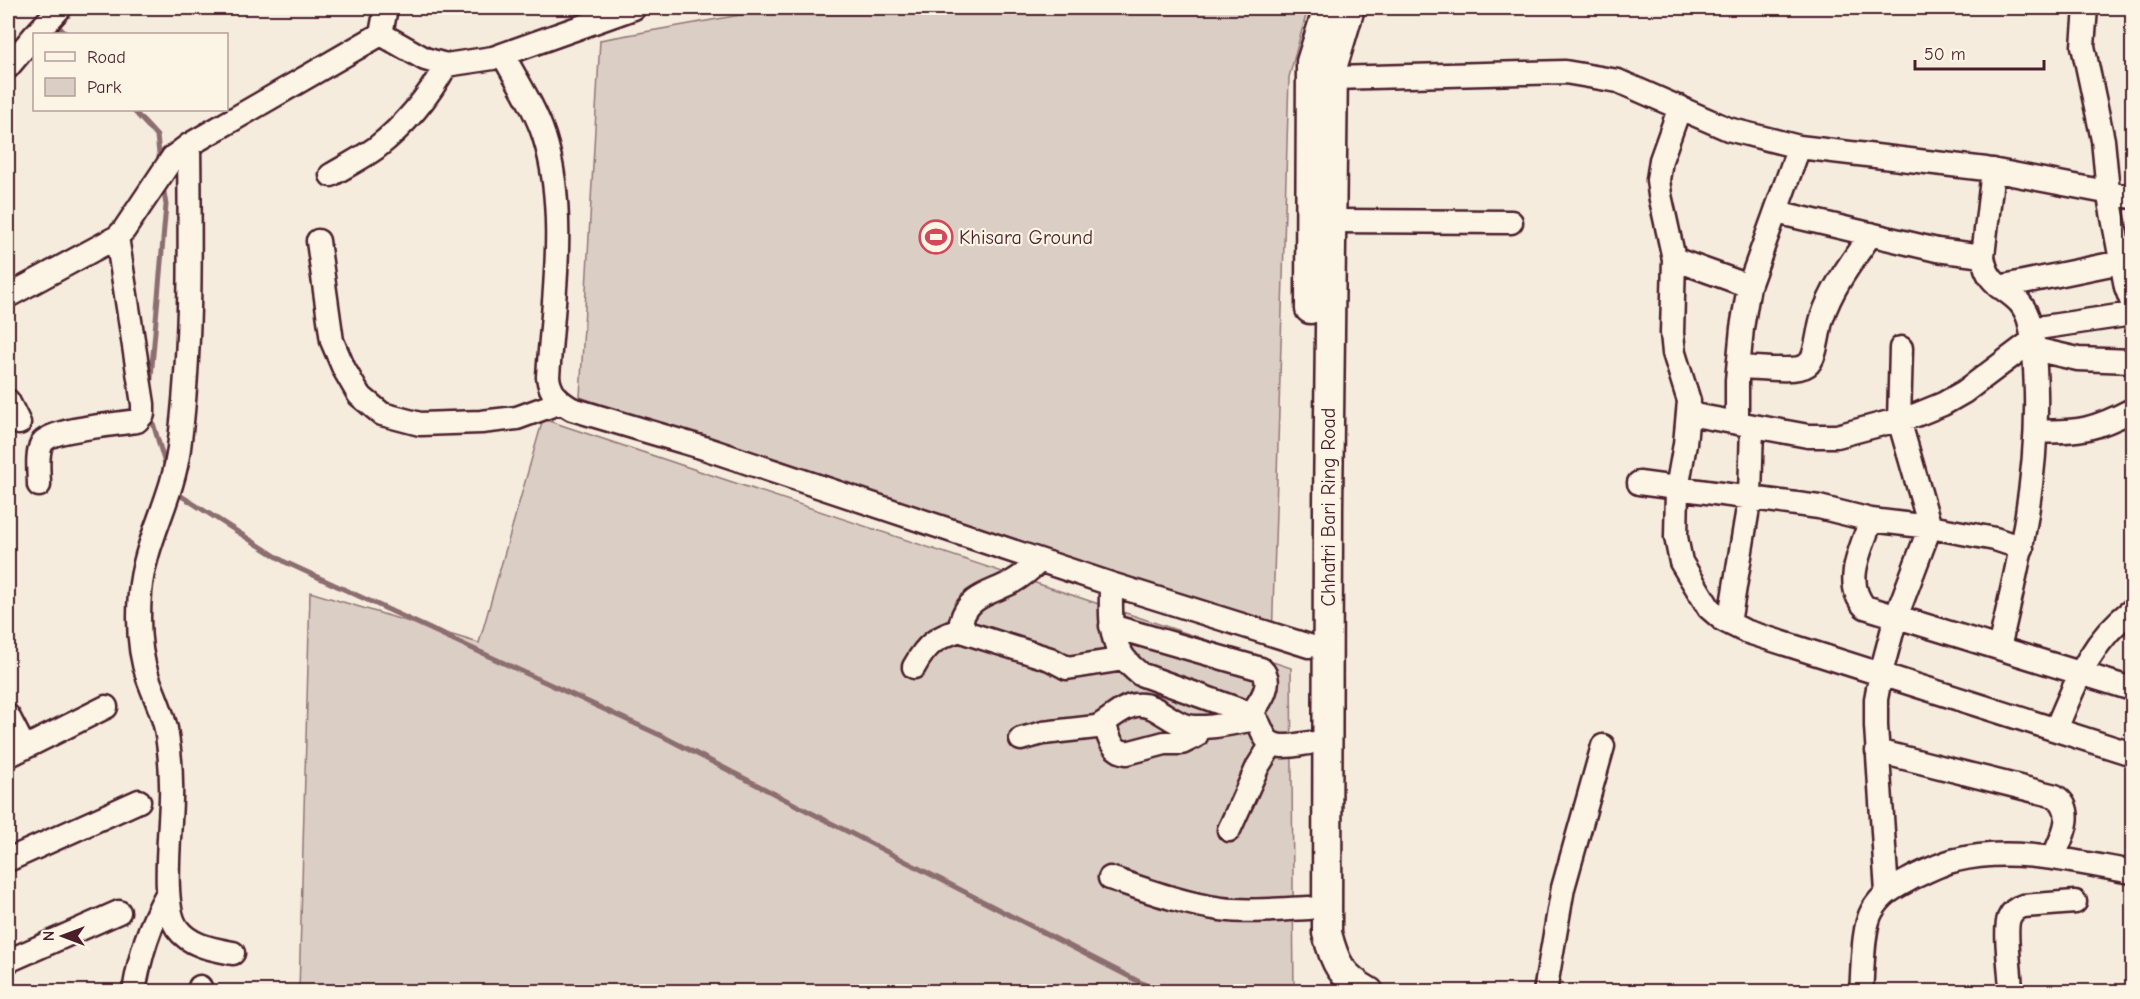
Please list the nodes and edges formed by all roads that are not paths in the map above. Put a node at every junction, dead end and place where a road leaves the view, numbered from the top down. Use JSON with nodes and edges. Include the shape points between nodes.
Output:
{"nodes":[{"id":1,"x":386,"y":8,"type":"edge"},
{"id":2,"x":634,"y":8,"type":"edge"},
{"id":3,"x":1328,"y":8,"type":"edge"},
{"id":4,"x":1350,"y":8,"type":"edge"},
{"id":5,"x":2086,"y":8,"type":"edge"},
{"id":6,"x":381,"y":34,"type":"junction"},
{"id":7,"x":33,"y":38,"type":"edge"},
{"id":8,"x":503,"y":55,"type":"junction"},
{"id":9,"x":446,"y":65,"type":"junction"},
{"id":10,"x":8,"y":67,"type":"edge"},
{"id":11,"x":1333,"y":78,"type":"junction"},
{"id":12,"x":1680,"y":107,"type":"junction"},
{"id":13,"x":1799,"y":147,"type":"junction"},
{"id":14,"x":181,"y":151,"type":"junction"},
{"id":15,"x":1993,"y":170,"type":"junction"},
{"id":16,"x":331,"y":175,"type":"dead end"},
{"id":17,"x":2108,"y":191,"type":"junction"},
{"id":18,"x":2133,"y":197,"type":"edge"},
{"id":19,"x":1776,"y":212,"type":"junction"},
{"id":20,"x":1331,"y":221,"type":"junction"},
{"id":21,"x":1511,"y":222,"type":"dead end"},
{"id":22,"x":1871,"y":234,"type":"junction"},
{"id":23,"x":117,"y":237,"type":"junction"},
{"id":24,"x":318,"y":241,"type":"dead end"},
{"id":25,"x":2125,"y":252,"type":"edge"},
{"id":26,"x":1983,"y":256,"type":"junction"},
{"id":27,"x":1674,"y":260,"type":"junction"},
{"id":28,"x":1749,"y":286,"type":"junction"},
{"id":29,"x":1999,"y":287,"type":"junction"},
{"id":30,"x":8,"y":296,"type":"edge"},
{"id":31,"x":2133,"y":303,"type":"edge"},
{"id":32,"x":2133,"y":314,"type":"edge"},
{"id":33,"x":2033,"y":339,"type":"junction"},
{"id":34,"x":1901,"y":348,"type":"dead end"},
{"id":35,"x":2133,"y":361,"type":"edge"},
{"id":36,"x":1739,"y":366,"type":"junction"},
{"id":37,"x":8,"y":401,"type":"edge"},
{"id":38,"x":561,"y":402,"type":"junction"},
{"id":39,"x":2133,"y":410,"type":"edge"},
{"id":40,"x":1689,"y":414,"type":"junction"},
{"id":41,"x":1899,"y":420,"type":"junction"},
{"id":42,"x":19,"y":423,"type":"dead end"},
{"id":43,"x":1745,"y":424,"type":"junction"},
{"id":44,"x":2037,"y":431,"type":"junction"},
{"id":45,"x":1639,"y":483,"type":"dead end"},
{"id":46,"x":39,"y":485,"type":"dead end"},
{"id":47,"x":1677,"y":489,"type":"junction"},
{"id":48,"x":1750,"y":496,"type":"junction"},
{"id":49,"x":1871,"y":520,"type":"junction"},
{"id":50,"x":1930,"y":526,"type":"junction"},
{"id":51,"x":2022,"y":548,"type":"junction"},
{"id":52,"x":1040,"y":561,"type":"junction"},
{"id":53,"x":1111,"y":584,"type":"junction"},
{"id":54,"x":2133,"y":610,"type":"edge"},
{"id":55,"x":1208,"y":615,"type":"junction"},
{"id":56,"x":1896,"y":617,"type":"junction"},
{"id":57,"x":1729,"y":623,"type":"junction"},
{"id":58,"x":1111,"y":626,"type":"junction"},
{"id":59,"x":963,"y":628,"type":"junction"},
{"id":60,"x":1310,"y":646,"type":"junction"},
{"id":61,"x":1999,"y":648,"type":"junction"},
{"id":62,"x":1200,"y":652,"type":"junction"},
{"id":63,"x":1124,"y":659,"type":"junction"},
{"id":64,"x":914,"y":667,"type":"dead end"},
{"id":65,"x":2080,"y":672,"type":"junction"},
{"id":66,"x":1881,"y":673,"type":"junction"},
{"id":67,"x":2133,"y":689,"type":"edge"},
{"id":68,"x":105,"y":706,"type":"dead end"},
{"id":69,"x":8,"y":716,"type":"edge"},
{"id":70,"x":1254,"y":716,"type":"junction"},
{"id":71,"x":1104,"y":723,"type":"junction"},
{"id":72,"x":1200,"y":727,"type":"junction"},
{"id":73,"x":2056,"y":729,"type":"junction"},
{"id":74,"x":1021,"y":739,"type":"dead end"},
{"id":75,"x":1310,"y":743,"type":"junction"},
{"id":76,"x":1272,"y":744,"type":"junction"},
{"id":77,"x":1603,"y":746,"type":"dead end"},
{"id":78,"x":1877,"y":751,"type":"junction"},
{"id":79,"x":16,"y":752,"type":"edge"},
{"id":80,"x":2133,"y":754,"type":"edge"},
{"id":81,"x":139,"y":801,"type":"dead end"},
{"id":82,"x":1229,"y":830,"type":"dead end"},
{"id":83,"x":2054,"y":858,"type":"junction"},
{"id":84,"x":8,"y":860,"type":"edge"},
{"id":85,"x":2133,"y":872,"type":"edge"},
{"id":86,"x":1110,"y":878,"type":"dead end"},
{"id":87,"x":168,"y":892,"type":"junction"},
{"id":88,"x":1887,"y":892,"type":"junction"},
{"id":89,"x":2075,"y":902,"type":"dead end"},
{"id":90,"x":1309,"y":908,"type":"junction"},
{"id":91,"x":120,"y":912,"type":"dead end"},
{"id":92,"x":233,"y":953,"type":"dead end"},
{"id":93,"x":8,"y":962,"type":"edge"},
{"id":94,"x":134,"y":992,"type":"edge"},
{"id":95,"x":1335,"y":992,"type":"edge"},
{"id":96,"x":1369,"y":992,"type":"edge"},
{"id":97,"x":1545,"y":992,"type":"edge"},
{"id":98,"x":1861,"y":992,"type":"edge"},
{"id":99,"x":2011,"y":992,"type":"edge"}],
"edges":[{"from":1,"to":6,"type":"street"},
{"from":2,"to":8,"type":"street"},
{"from":3,"to":60,"type":"main road","name":"Chhatri Bari Ring Road","via":[[1311,62]]},
{"from":4,"to":11,"type":"main road","name":"Chhatri Bari Ring Road","via":[[1333,65]]},
{"from":5,"to":17,"type":"street","via":[[2083,46],[2103,140]]},
{"from":6,"to":9,"type":"street","via":[[425,59]]},
{"from":6,"to":14,"type":"street"},
{"from":7,"to":10,"type":"street"},
{"from":8,"to":9,"type":"street"},
{"from":8,"to":38,"type":"street","via":[[543,135],[551,162],[557,249],[548,377],[549,386]]},
{"from":9,"to":16,"type":"street","via":[[405,122],[375,148]]},
{"from":11,"to":12,"type":"street","via":[[1565,72],[1618,81]]},
{"from":11,"to":20,"type":"main road","name":"Chhatri Bari Ring Road"},
{"from":12,"to":13,"type":"street","via":[[1728,129]]},
{"from":12,"to":27,"type":"street","via":[[1658,180]]},
{"from":13,"to":15,"type":"street"},
{"from":13,"to":19,"type":"street"},
{"from":14,"to":23,"type":"street"},
{"from":14,"to":87,"type":"street","via":[[191,287],[189,344],[179,450],[165,506],[152,535],[140,592],[140,637],[147,676],[166,731],[171,784]]},
{"from":15,"to":17,"type":"street"},
{"from":15,"to":26,"type":"street"},
{"from":17,"to":18,"type":"street"},
{"from":17,"to":25,"type":"street"},
{"from":19,"to":22,"type":"street"},
{"from":19,"to":28,"type":"street"},
{"from":20,"to":21,"type":"street"},
{"from":20,"to":96,"type":"main road","name":"Chhatri Bari Ring Road","via":[[1327,933],[1333,955],[1350,981]]},
{"from":22,"to":26,"type":"street","via":[[1936,250]]},
{"from":22,"to":36,"type":"street","via":[[1828,303],[1809,364],[1792,369]]},
{"from":23,"to":30,"type":"street"},
{"from":23,"to":46,"type":"street","via":[[143,414],[137,421],[104,424],[47,438],[41,447]]},
{"from":24,"to":38,"type":"street","via":[[332,341],[358,395],[382,414],[420,424],[481,422],[518,418]]},
{"from":25,"to":29,"type":"street"},
{"from":25,"to":31,"type":"street","via":[[2126,287]]},
{"from":26,"to":29,"type":"street","via":[[1987,273]]},
{"from":27,"to":28,"type":"street"},
{"from":27,"to":40,"type":"street","via":[[1672,333],[1674,353],[1687,389]]},
{"from":28,"to":36,"type":"street"},
{"from":29,"to":33,"type":"street","via":[[2023,304]]},
{"from":32,"to":33,"type":"street"},
{"from":33,"to":35,"type":"street","via":[[2078,359]]},
{"from":33,"to":41,"type":"street","via":[[1965,392]]},
{"from":33,"to":44,"type":"street"},
{"from":34,"to":41,"type":"street"},
{"from":36,"to":43,"type":"street"},
{"from":37,"to":42,"type":"street"},
{"from":38,"to":52,"type":"street","via":[[572,409],[704,448]]},
{"from":39,"to":44,"type":"street","via":[[2085,430]]},
{"from":40,"to":43,"type":"street"},
{"from":40,"to":47,"type":"street"},
{"from":41,"to":43,"type":"street","via":[[1837,436],[1808,436]]},
{"from":41,"to":50,"type":"street"},
{"from":43,"to":48,"type":"street"},
{"from":44,"to":51,"type":"street"},
{"from":45,"to":47,"type":"street"},
{"from":47,"to":48,"type":"street"},
{"from":47,"to":57,"type":"street","via":[[1676,537],[1681,562],[1708,608]]},
{"from":48,"to":49,"type":"street"},
{"from":48,"to":57,"type":"street"},
{"from":49,"to":50,"type":"street"},
{"from":49,"to":56,"type":"street","via":[[1856,564],[1854,588],[1866,607]]},
{"from":50,"to":51,"type":"street"},
{"from":50,"to":56,"type":"street"},
{"from":51,"to":61,"type":"street"},
{"from":52,"to":53,"type":"street"},
{"from":52,"to":59,"type":"street","via":[[1016,580],[970,603],[963,614]]},
{"from":53,"to":55,"type":"street"},
{"from":53,"to":58,"type":"street"},
{"from":54,"to":65,"type":"street","via":[[2102,638]]},
{"from":55,"to":60,"type":"street"},
{"from":55,"to":62,"type":"street"},
{"from":56,"to":61,"type":"street"},
{"from":56,"to":66,"type":"street"},
{"from":57,"to":66,"type":"street"},
{"from":58,"to":62,"type":"street"},
{"from":58,"to":63,"type":"street","via":[[1113,641]]},
{"from":59,"to":63,"type":"street","via":[[972,636],[1050,659],[1067,668]]},
{"from":59,"to":64,"type":"street","via":[[933,642]]},
{"from":60,"to":75,"type":"main road","name":"Chhatri Bari Ring Road"},
{"from":61,"to":65,"type":"street"},
{"from":62,"to":70,"type":"street","via":[[1246,663],[1264,672],[1265,691]]},
{"from":63,"to":70,"type":"street","via":[[1140,674]]},
{"from":65,"to":67,"type":"street"},
{"from":65,"to":73,"type":"street"},
{"from":66,"to":73,"type":"street"},
{"from":66,"to":78,"type":"street","via":[[1876,699]]},
{"from":68,"to":79,"type":"street"},
{"from":69,"to":79,"type":"street"},
{"from":70,"to":72,"type":"street"},
{"from":70,"to":76,"type":"street"},
{"from":71,"to":72,"type":"street","via":[[1137,704],[1156,709],[1174,722]]},
{"from":71,"to":72,"type":"street","via":[[1114,748],[1127,753],[1156,744],[1182,743],[1196,736]]},
{"from":71,"to":74,"type":"street"},
{"from":73,"to":80,"type":"street"},
{"from":75,"to":76,"type":"street"},
{"from":75,"to":90,"type":"main road","name":"Chhatri Bari Ring Road"},
{"from":76,"to":82,"type":"street","via":[[1257,766]]},
{"from":77,"to":97,"type":"street","via":[[1563,888]]},
{"from":78,"to":83,"type":"street","via":[[2055,796],[2065,806],[2067,824]]},
{"from":78,"to":88,"type":"street"},
{"from":81,"to":84,"type":"street"},
{"from":83,"to":85,"type":"street"},
{"from":83,"to":88,"type":"street","via":[[2008,855],[1955,860]]},
{"from":86,"to":90,"type":"street","via":[[1221,909]]},
{"from":87,"to":92,"type":"street","via":[[176,927],[189,940],[204,948]]},
{"from":87,"to":94,"type":"street","via":[[139,959]]},
{"from":88,"to":98,"type":"street","via":[[1871,912]]},
{"from":89,"to":99,"type":"street","via":[[2023,906],[2012,913],[2007,926]]},
{"from":90,"to":95,"type":"main road","name":"Chhatri Bari Ring Road","via":[[1309,936],[1316,963]]},
{"from":91,"to":93,"type":"street"}]}
